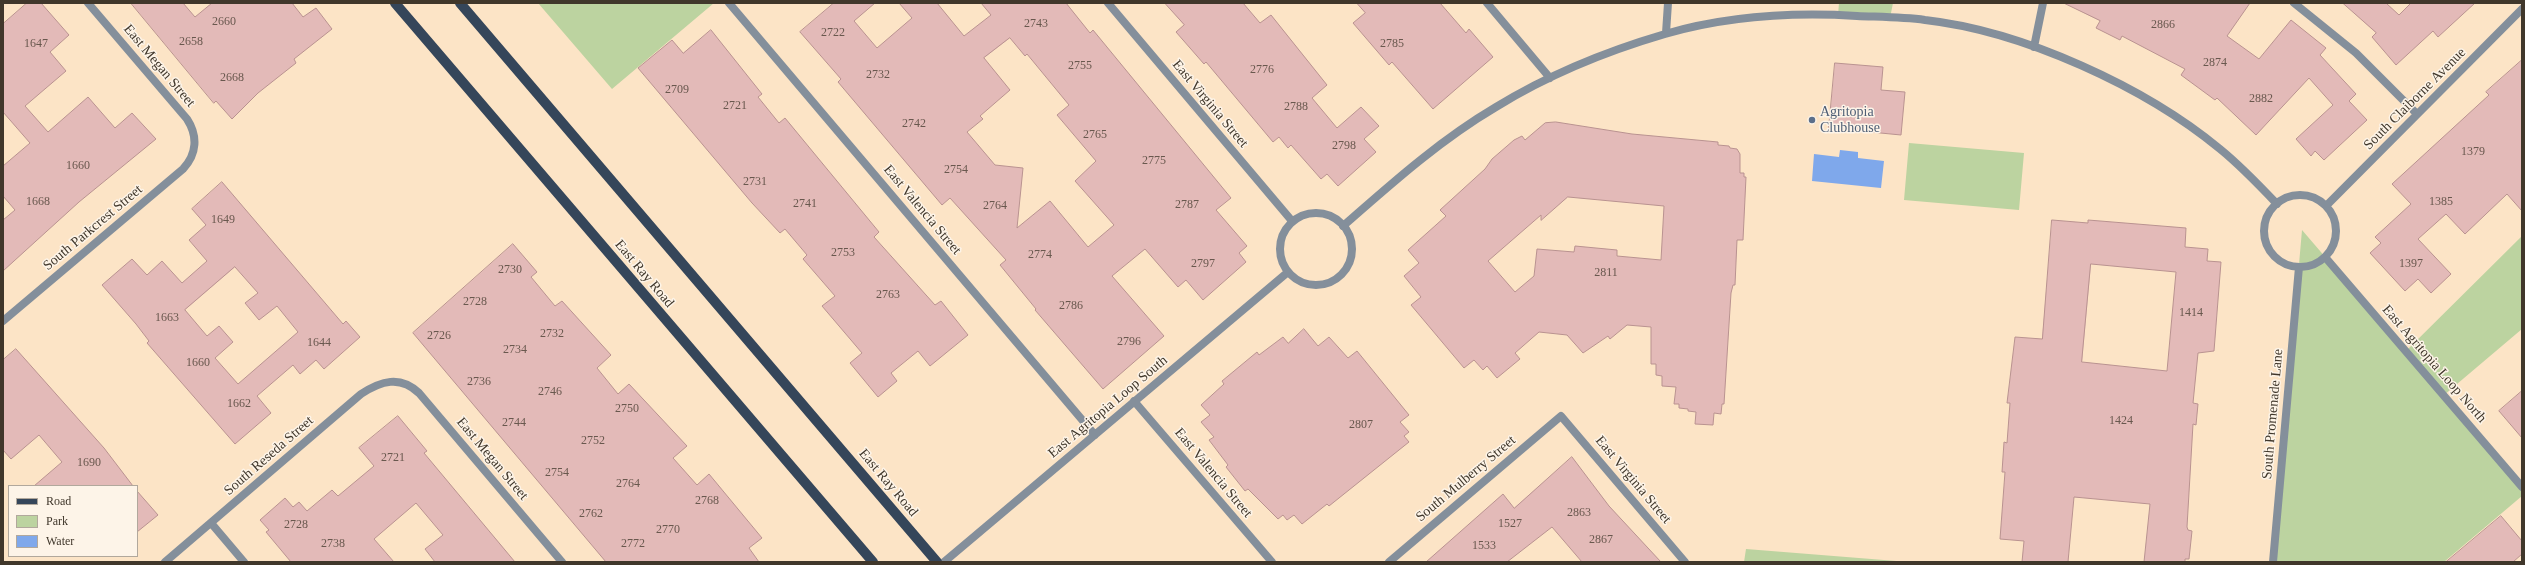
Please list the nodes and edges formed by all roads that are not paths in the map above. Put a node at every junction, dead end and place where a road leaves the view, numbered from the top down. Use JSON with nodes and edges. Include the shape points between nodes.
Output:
{"nodes":[{"id":1,"x":88,"y":3,"type":"edge"},
{"id":2,"x":395,"y":3,"type":"edge"},
{"id":3,"x":460,"y":3,"type":"edge"},
{"id":4,"x":728,"y":3,"type":"edge"},
{"id":5,"x":1108,"y":3,"type":"edge"},
{"id":6,"x":1487,"y":3,"type":"edge"},
{"id":7,"x":1668,"y":3,"type":"edge"},
{"id":8,"x":2043,"y":3,"type":"edge"},
{"id":9,"x":2294,"y":3,"type":"edge"},
{"id":10,"x":2522,"y":9,"type":"edge"},
{"id":11,"x":1666,"y":33,"type":"junction"},
{"id":12,"x":2034,"y":47,"type":"junction"},
{"id":13,"x":1550,"y":78,"type":"junction"},
{"id":14,"x":2417,"y":114,"type":"junction"},
{"id":15,"x":194,"y":151,"type":"joint"},
{"id":16,"x":2277,"y":204,"type":"junction"},
{"id":17,"x":2326,"y":206,"type":"junction"},
{"id":18,"x":1292,"y":221,"type":"junction"},
{"id":19,"x":1343,"y":226,"type":"junction"},
{"id":20,"x":2325,"y":257,"type":"junction"},
{"id":21,"x":2299,"y":267,"type":"junction"},
{"id":22,"x":1288,"y":272,"type":"junction"},
{"id":23,"x":3,"y":321,"type":"edge"},
{"id":24,"x":396,"y":380,"type":"joint"},
{"id":25,"x":1134,"y":401,"type":"junction"},
{"id":26,"x":1561,"y":416,"type":"joint"},
{"id":27,"x":1095,"y":435,"type":"junction"},
{"id":28,"x":2522,"y":487,"type":"edge"},
{"id":29,"x":211,"y":523,"type":"junction"},
{"id":30,"x":165,"y":562,"type":"edge"},
{"id":31,"x":244,"y":562,"type":"edge"},
{"id":32,"x":562,"y":562,"type":"edge"},
{"id":33,"x":873,"y":562,"type":"edge"},
{"id":34,"x":937,"y":562,"type":"edge"},
{"id":35,"x":944,"y":562,"type":"edge"},
{"id":36,"x":1272,"y":562,"type":"edge"},
{"id":37,"x":1389,"y":562,"type":"edge"},
{"id":38,"x":1685,"y":562,"type":"edge"},
{"id":39,"x":2273,"y":562,"type":"edge"}],
"edges":[{"from":1,"to":15,"type":"street","name":"East Megan Street","via":[[187,119],[194,132]]},
{"from":2,"to":33,"type":"main road","name":"East Ray Road"},
{"from":3,"to":34,"type":"main road","name":"East Ray Road"},
{"from":4,"to":27,"type":"street","name":"East Valencia Street"},
{"from":5,"to":18,"type":"street","name":"East Virginia Street"},
{"from":6,"to":13,"type":"street"},
{"from":7,"to":11,"type":"street"},
{"from":8,"to":12,"type":"street"},
{"from":9,"to":14,"type":"street","via":[[2356,53]]},
{"from":10,"to":14,"type":"street","name":"South Claiborne Avenue"},
{"from":11,"to":12,"type":"street","via":[[1747,18],[1817,13],[1928,20],[1984,32]]},
{"from":11,"to":13,"type":"street","via":[[1588,61]]},
{"from":12,"to":16,"type":"street","via":[[2123,85],[2176,117],[2220,148]]},
{"from":13,"to":19,"type":"street","via":[[1496,106],[1425,155]]},
{"from":14,"to":17,"type":"street","name":"South Claiborne Avenue"},
{"from":15,"to":23,"type":"street","name":"South Parkcrest Street","via":[[183,169]]},
{"from":16,"to":17,"type":"street","via":[[2286,198],[2308,196]]},
{"from":16,"to":21,"type":"street","via":[[2269,213],[2265,237],[2276,258],[2287,265]]},
{"from":17,"to":20,"type":"street","via":[[2333,216],[2336,238]]},
{"from":18,"to":19,"type":"street","via":[[1302,215],[1318,213],[1334,218]]},
{"from":18,"to":22,"type":"street","via":[[1280,240],[1280,251]]},
{"from":19,"to":22,"type":"street","via":[[1351,242],[1351,252],[1345,269],[1339,276],[1320,284],[1308,284]]},
{"from":20,"to":21,"type":"street","via":[[2318,263]]},
{"from":20,"to":28,"type":"street","name":"East Agritopia Loop North"},
{"from":21,"to":39,"type":"street","name":"South Promenade Lane"},
{"from":22,"to":25,"type":"street","name":"East Agritopia Loop South"},
{"from":24,"to":29,"type":"street","name":"South Reseda Street","via":[[381,382],[361,394]]},
{"from":24,"to":32,"type":"street","name":"East Megan Street","via":[[419,393]]},
{"from":25,"to":27,"type":"street","name":"East Agritopia Loop South"},
{"from":25,"to":36,"type":"street","name":"East Valencia Street"},
{"from":26,"to":37,"type":"street","name":"South Mulberry Street"},
{"from":26,"to":38,"type":"street","name":"East Virginia Street"},
{"from":27,"to":35,"type":"street","name":"East Agritopia Loop South"},
{"from":29,"to":30,"type":"street","name":"South Reseda Street"},
{"from":29,"to":31,"type":"street"}]}
